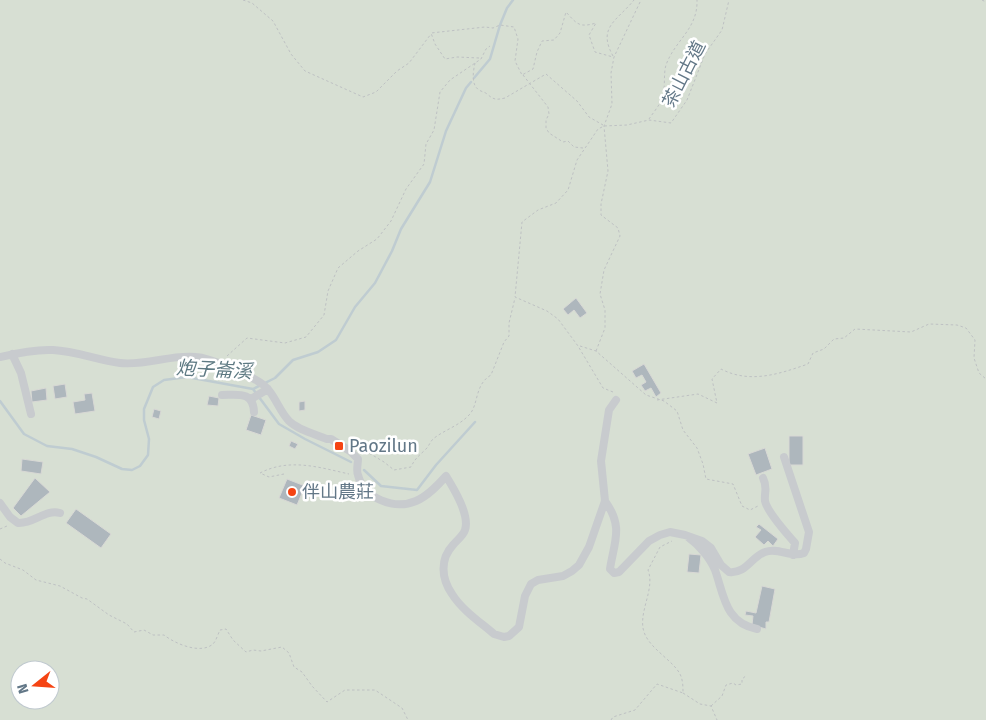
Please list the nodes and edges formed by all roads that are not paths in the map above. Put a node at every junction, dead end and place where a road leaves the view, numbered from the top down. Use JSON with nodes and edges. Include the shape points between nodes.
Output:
{"nodes":[{"id":1,"x":12,"y":354,"type":"junction"},
{"id":2,"x":0,"y":357,"type":"edge"},
{"id":3,"x":265,"y":389,"type":"junction"},
{"id":4,"x":222,"y":395,"type":"dead end"},
{"id":5,"x":251,"y":399,"type":"junction"},
{"id":6,"x":616,"y":400,"type":"road end"},
{"id":7,"x":254,"y":412,"type":"dead end"},
{"id":8,"x":30,"y":414,"type":"dead end"},
{"id":9,"x":784,"y":457,"type":"dead end"},
{"id":10,"x":763,"y":478,"type":"dead end"},
{"id":11,"x":605,"y":501,"type":"junction"},
{"id":12,"x":0,"y":503,"type":"edge"},
{"id":13,"x":60,"y":513,"type":"dead end"},
{"id":14,"x":685,"y":535,"type":"junction"},
{"id":15,"x":793,"y":555,"type":"junction"},
{"id":16,"x":756,"y":629,"type":"dead end"}],
"edges":[{"from":1,"to":2,"type":"street"},
{"from":1,"to":3,"type":"street","via":[[53,350],[120,363],[196,357],[256,380]]},
{"from":1,"to":8,"type":"street","via":[[21,373]]},
{"from":3,"to":5,"type":"street"},
{"from":3,"to":11,"type":"street","via":[[275,397],[294,425],[331,439],[350,451],[358,460],[358,475],[365,489],[379,500],[398,504],[416,501],[446,476],[458,496],[466,528],[444,560],[444,578],[458,602],[500,637],[509,636],[519,627],[525,596],[531,584],[563,576],[578,565],[589,547]]},
{"from":4,"to":5,"type":"street"},
{"from":5,"to":7,"type":"street"},
{"from":6,"to":11,"type":"street","via":[[610,410],[601,461]]},
{"from":9,"to":15,"type":"street","via":[[809,532],[804,553]]},
{"from":10,"to":15,"type":"street","via":[[765,502],[795,543]]},
{"from":11,"to":14,"type":"street","via":[[617,527],[610,569],[614,573],[660,535],[670,532]]},
{"from":12,"to":13,"type":"street","via":[[18,523],[29,522],[51,512]]},
{"from":14,"to":15,"type":"street","via":[[708,546],[729,572],[741,570],[768,550]]},
{"from":14,"to":16,"type":"street","via":[[708,558],[736,620]]}]}
